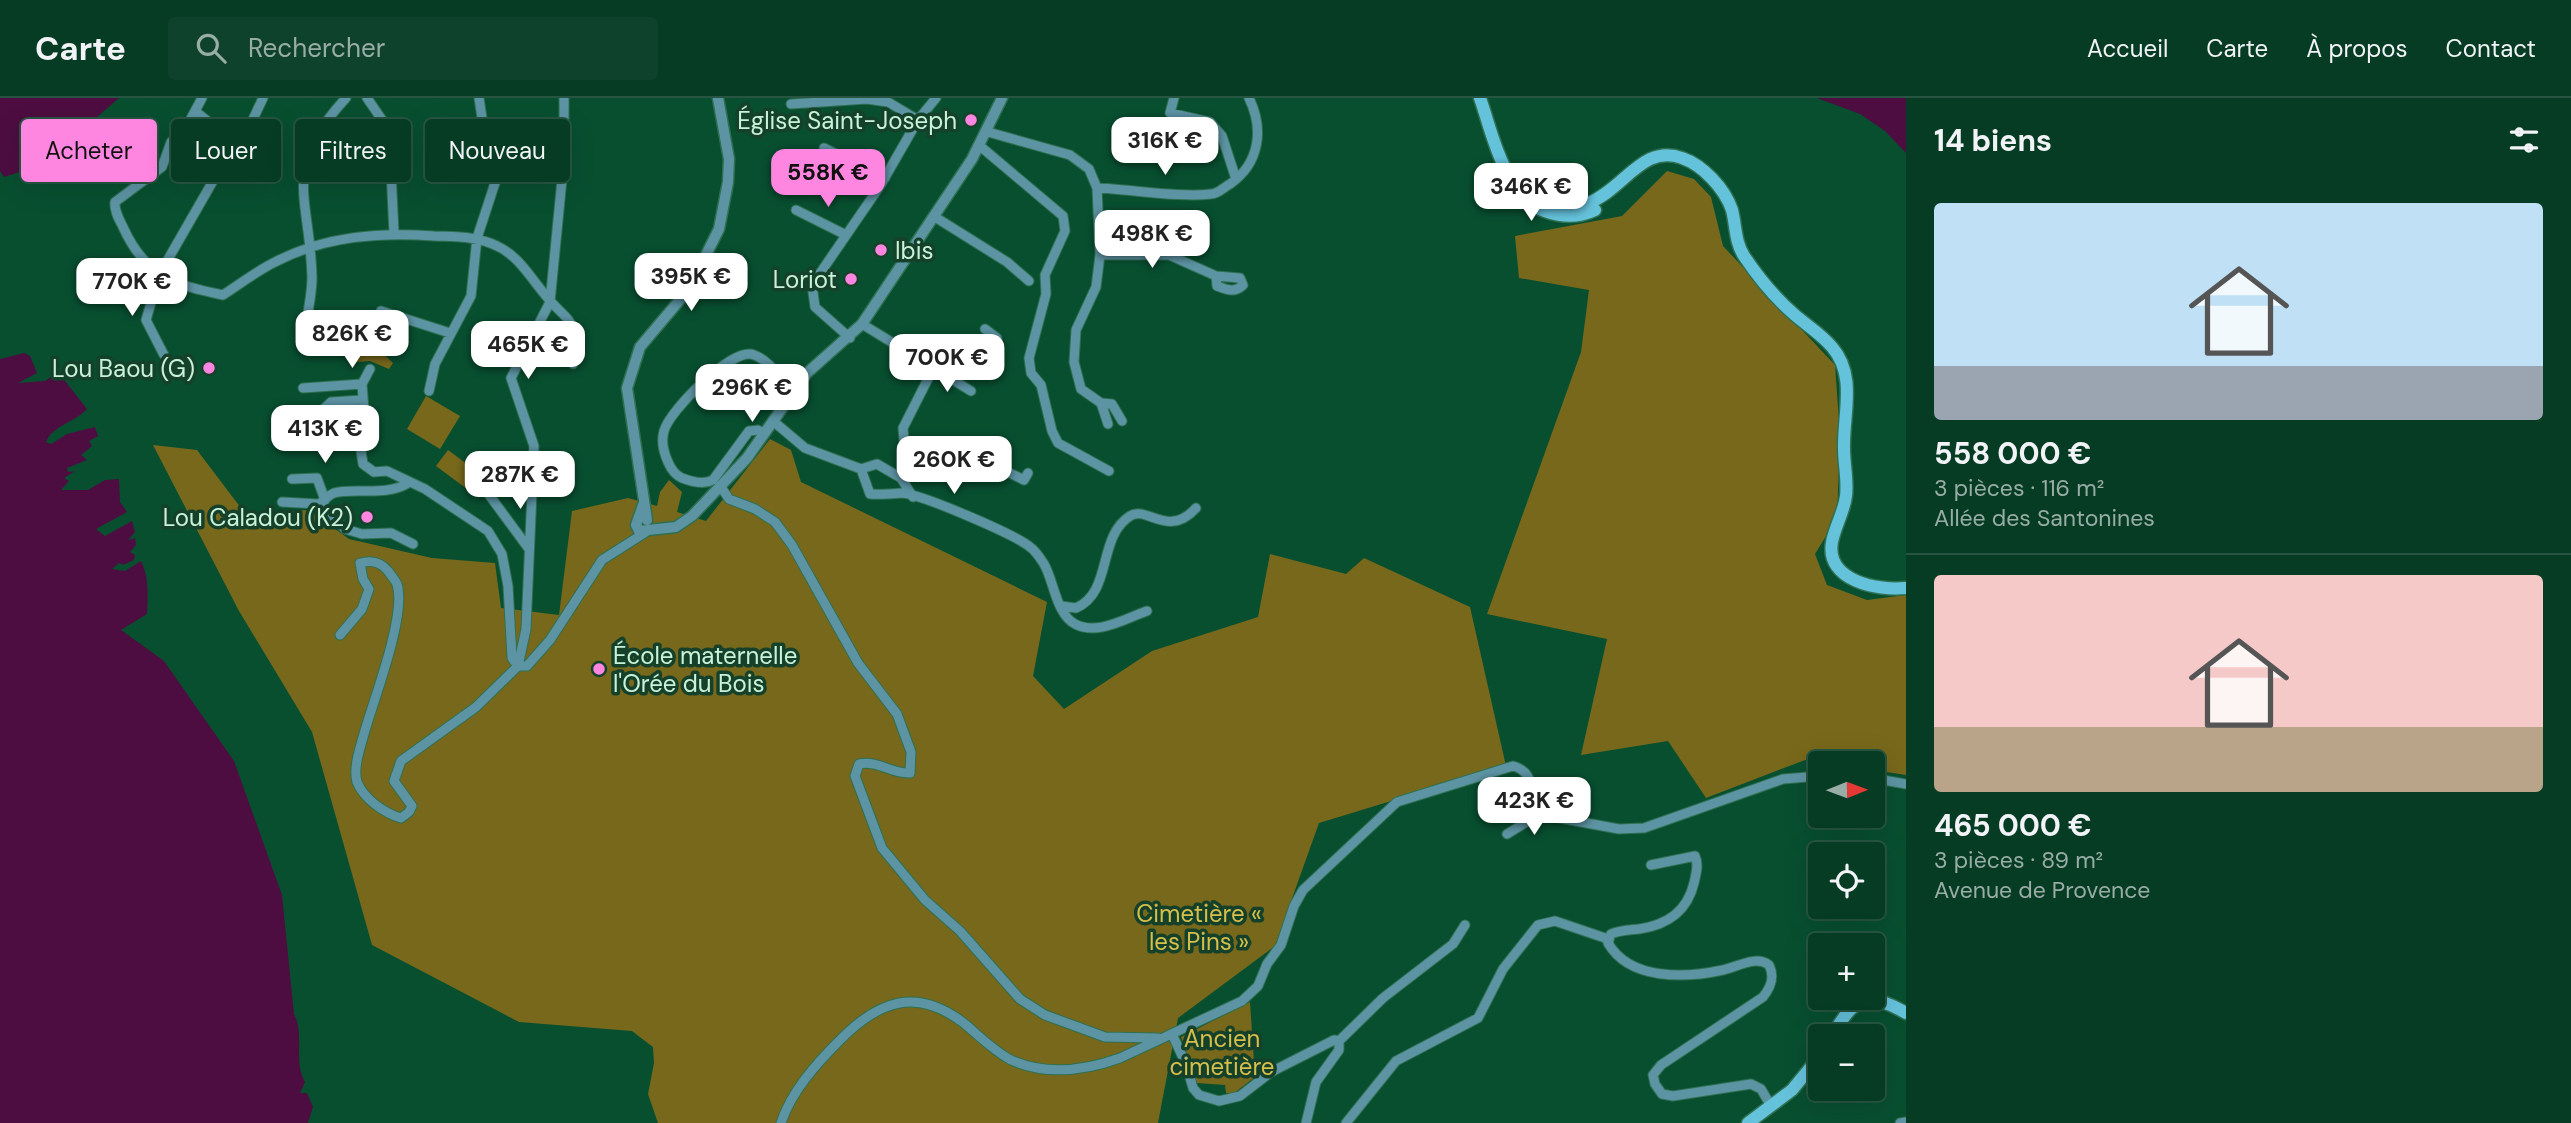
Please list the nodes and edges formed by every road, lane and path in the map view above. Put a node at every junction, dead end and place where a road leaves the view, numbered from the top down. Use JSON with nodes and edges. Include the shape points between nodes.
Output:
{"nodes":[{"id":1,"x":202,"y":98,"type":"edge"},
{"id":2,"x":263,"y":98,"type":"edge"},
{"id":3,"x":346,"y":98,"type":"edge"},
{"id":4,"x":367,"y":98,"type":"edge"},
{"id":5,"x":479,"y":98,"type":"edge"},
{"id":6,"x":564,"y":98,"type":"edge"},
{"id":7,"x":718,"y":98,"type":"edge"},
{"id":8,"x":923,"y":98,"type":"edge"},
{"id":9,"x":1002,"y":98,"type":"edge"},
{"id":10,"x":1174,"y":98,"type":"edge"},
{"id":11,"x":1249,"y":98,"type":"edge"},
{"id":12,"x":1478,"y":98,"type":"edge"},
{"id":13,"x":867,"y":99,"type":"edge"},
{"id":14,"x":935,"y":100,"type":"edge"},
{"id":15,"x":791,"y":104,"type":"dead end"},
{"id":16,"x":195,"y":111,"type":"junction"},
{"id":17,"x":205,"y":119,"type":"edge"},
{"id":18,"x":253,"y":119,"type":"edge"},
{"id":19,"x":918,"y":120,"type":"junction"},
{"id":20,"x":988,"y":132,"type":"junction"},
{"id":21,"x":980,"y":146,"type":"junction"},
{"id":22,"x":824,"y":148,"type":"dead end"},
{"id":23,"x":885,"y":177,"type":"junction"},
{"id":24,"x":1236,"y":179,"type":"junction"},
{"id":25,"x":212,"y":182,"type":"edge"},
{"id":26,"x":1097,"y":188,"type":"junction"},
{"id":27,"x":796,"y":210,"type":"dead end"},
{"id":28,"x":935,"y":217,"type":"junction"},
{"id":29,"x":394,"y":233,"type":"junction"},
{"id":30,"x":846,"y":235,"type":"junction"},
{"id":31,"x":477,"y":238,"type":"junction"},
{"id":32,"x":310,"y":248,"type":"junction"},
{"id":33,"x":1100,"y":255,"type":"junction"},
{"id":34,"x":159,"y":275,"type":"junction"},
{"id":35,"x":1216,"y":276,"type":"dead end"},
{"id":36,"x":1029,"y":281,"type":"dead end"},
{"id":37,"x":550,"y":303,"type":"junction"},
{"id":38,"x":381,"y":311,"type":"dead end"},
{"id":39,"x":863,"y":324,"type":"junction"},
{"id":40,"x":985,"y":329,"type":"dead end"},
{"id":41,"x":450,"y":332,"type":"junction"},
{"id":42,"x":850,"y":338,"type":"junction"},
{"id":43,"x":302,"y":346,"type":"dead end"},
{"id":44,"x":164,"y":355,"type":"dead end"},
{"id":45,"x":573,"y":364,"type":"dead end"},
{"id":46,"x":370,"y":369,"type":"dead end"},
{"id":47,"x":935,"y":370,"type":"junction"},
{"id":48,"x":362,"y":384,"type":"junction"},
{"id":49,"x":303,"y":388,"type":"dead end"},
{"id":50,"x":429,"y":391,"type":"dead end"},
{"id":51,"x":793,"y":391,"type":"junction"},
{"id":52,"x":971,"y":391,"type":"dead end"},
{"id":53,"x":362,"y":400,"type":"junction"},
{"id":54,"x":1101,"y":402,"type":"junction"},
{"id":55,"x":289,"y":418,"type":"dead end"},
{"id":56,"x":773,"y":421,"type":"junction"},
{"id":57,"x":1122,"y":421,"type":"dead end"},
{"id":58,"x":1108,"y":425,"type":"dead end"},
{"id":59,"x":764,"y":434,"type":"junction"},
{"id":60,"x":861,"y":469,"type":"junction"},
{"id":61,"x":1109,"y":471,"type":"dead end"},
{"id":62,"x":1028,"y":472,"type":"dead end"},
{"id":63,"x":292,"y":479,"type":"dead end"},
{"id":64,"x":408,"y":483,"type":"junction"},
{"id":65,"x":721,"y":487,"type":"junction"},
{"id":66,"x":487,"y":492,"type":"dead end"},
{"id":67,"x":913,"y":497,"type":"junction"},
{"id":68,"x":282,"y":502,"type":"dead end"},
{"id":69,"x":322,"y":502,"type":"junction"},
{"id":70,"x":1196,"y":508,"type":"dead end"},
{"id":71,"x":644,"y":525,"type":"junction"},
{"id":72,"x":413,"y":544,"type":"dead end"},
{"id":73,"x":529,"y":549,"type":"junction"},
{"id":74,"x":1906,"y":588,"type":"edge"},
{"id":75,"x":1062,"y":606,"type":"junction"},
{"id":76,"x":1147,"y":611,"type":"dead end"},
{"id":77,"x":340,"y":635,"type":"dead end"},
{"id":78,"x":518,"y":666,"type":"junction"},
{"id":79,"x":1808,"y":777,"type":"edge"},
{"id":80,"x":1885,"y":780,"type":"edge"},
{"id":81,"x":1906,"y":784,"type":"edge"},
{"id":82,"x":1541,"y":813,"type":"junction"},
{"id":83,"x":1507,"y":834,"type":"dead end"},
{"id":84,"x":1651,"y":865,"type":"dead end"},
{"id":85,"x":1465,"y":925,"type":"dead end"},
{"id":86,"x":1608,"y":939,"type":"junction"},
{"id":87,"x":1906,"y":1013,"type":"edge"},
{"id":88,"x":1839,"y":1024,"type":"edge"},
{"id":89,"x":1168,"y":1036,"type":"junction"},
{"id":90,"x":1339,"y":1041,"type":"junction"},
{"id":91,"x":1808,"y":1071,"type":"edge"},
{"id":92,"x":1771,"y":1106,"type":"junction"},
{"id":93,"x":1906,"y":1122,"type":"edge"},
{"id":94,"x":781,"y":1123,"type":"edge"},
{"id":95,"x":1306,"y":1123,"type":"edge"},
{"id":96,"x":1346,"y":1123,"type":"edge"},
{"id":97,"x":1748,"y":1123,"type":"edge"},
{"id":98,"x":1900,"y":1123,"type":"edge"}],
"edges":[{"from":1,"to":16,"type":"street"},
{"from":2,"to":18,"type":"street"},
{"from":3,"to":32,"type":"street","via":[[311,148],[302,175]]},
{"from":4,"to":29,"type":"street","via":[[388,130]]},
{"from":5,"to":31,"type":"street","via":[[482,118],[500,154]]},
{"from":6,"to":37,"type":"street","via":[[564,159]]},
{"from":7,"to":71,"type":"street","via":[[729,159],[719,229],[702,270],[640,347],[629,373],[627,402],[640,464]]},
{"from":8,"to":14,"type":"street"},
{"from":9,"to":20,"type":"street"},
{"from":10,"to":24,"type":"street","via":[[1170,113],[1210,122],[1222,136]]},
{"from":11,"to":24,"type":"street","via":[[1257,115],[1259,139],[1250,163]]},
{"from":12,"to":74,"type":"main road","via":[[1506,182],[1538,209],[1567,216],[1592,212],[1640,166],[1672,155],[1707,175],[1728,201],[1736,240],[1757,274],[1839,354],[1847,386],[1847,491],[1832,540],[1833,556],[1845,573],[1864,585]]},
{"from":13,"to":15,"type":"street"},
{"from":13,"to":19,"type":"street","via":[[888,102]]},
{"from":14,"to":19,"type":"street"},
{"from":16,"to":17,"type":"street"},
{"from":16,"to":34,"type":"street","via":[[172,142],[162,167],[115,202],[128,240],[141,260]]},
{"from":19,"to":23,"type":"street"},
{"from":20,"to":21,"type":"street"},
{"from":20,"to":26,"type":"street","via":[[1069,155],[1089,169]]},
{"from":21,"to":28,"type":"street"},
{"from":21,"to":61,"type":"street","via":[[1063,216],[1065,231],[1045,275],[1046,294],[1029,358],[1031,373],[1041,385],[1058,443]]},
{"from":22,"to":23,"type":"street"},
{"from":23,"to":30,"type":"street"},
{"from":24,"to":26,"type":"street","via":[[1214,195]]},
{"from":25,"to":34,"type":"street"},
{"from":26,"to":33,"type":"street"},
{"from":27,"to":30,"type":"street"},
{"from":28,"to":36,"type":"street"},
{"from":28,"to":39,"type":"street"},
{"from":29,"to":31,"type":"street"},
{"from":29,"to":32,"type":"street","via":[[350,237]]},
{"from":30,"to":42,"type":"street","via":[[812,285],[815,307]]},
{"from":31,"to":37,"type":"street","via":[[499,246],[517,261]]},
{"from":31,"to":41,"type":"street","via":[[471,296]]},
{"from":32,"to":34,"type":"street","via":[[276,261],[223,295],[186,288]]},
{"from":32,"to":43,"type":"street","via":[[312,280]]},
{"from":33,"to":35,"type":"street","via":[[1169,255]]},
{"from":33,"to":54,"type":"street","via":[[1096,287],[1076,330],[1074,362],[1081,389]]},
{"from":34,"to":44,"type":"street","via":[[146,320]]},
{"from":37,"to":45,"type":"street","via":[[572,320]]},
{"from":37,"to":73,"type":"street","via":[[511,378],[534,446]]},
{"from":38,"to":41,"type":"street"},
{"from":39,"to":42,"type":"street"},
{"from":39,"to":47,"type":"street"},
{"from":40,"to":47,"type":"street","via":[[997,342]]},
{"from":41,"to":50,"type":"street"},
{"from":42,"to":51,"type":"street","via":[[817,362]]},
{"from":46,"to":48,"type":"street"},
{"from":47,"to":52,"type":"street"},
{"from":47,"to":62,"type":"street","via":[[903,428],[904,440],[943,462],[957,447],[1024,480]]},
{"from":48,"to":49,"type":"street"},
{"from":48,"to":53,"type":"street"},
{"from":51,"to":56,"type":"street"},
{"from":51,"to":59,"type":"street","via":[[754,354],[738,355],[719,368],[668,422],[663,442],[678,476],[704,483],[713,480],[749,431]]},
{"from":53,"to":55,"type":"street","via":[[331,402],[320,415]]},
{"from":53,"to":64,"type":"street","via":[[363,464]]},
{"from":54,"to":57,"type":"street","via":[[1112,404]]},
{"from":54,"to":58,"type":"street"},
{"from":56,"to":59,"type":"street"},
{"from":56,"to":60,"type":"street","via":[[805,449]]},
{"from":59,"to":65,"type":"street"},
{"from":60,"to":67,"type":"street","via":[[877,464],[901,478]]},
{"from":60,"to":67,"type":"street","via":[[870,494]]},
{"from":63,"to":69,"type":"street","via":[[317,478]]},
{"from":64,"to":69,"type":"street","via":[[361,493],[334,493]]},
{"from":64,"to":78,"type":"street","via":[[425,489],[488,531],[502,554],[512,658]]},
{"from":65,"to":71,"type":"street","via":[[676,527]]},
{"from":65,"to":89,"type":"street","via":[[729,499],[775,522],[858,663],[905,731],[911,773],[899,774],[869,762],[859,764],[855,776],[882,848],[894,865],[1020,999],[1045,1015],[1105,1037]]},
{"from":66,"to":73,"type":"street"},
{"from":67,"to":75,"type":"street","via":[[1032,548],[1049,573]]},
{"from":68,"to":69,"type":"street"},
{"from":69,"to":72,"type":"street","via":[[345,529],[362,534],[391,533]]},
{"from":70,"to":75,"type":"street","via":[[1169,522],[1132,514],[1113,536],[1092,596],[1076,608]]},
{"from":71,"to":78,"type":"street","via":[[602,560],[542,648],[527,666]]},
{"from":73,"to":78,"type":"street","via":[[526,629]]},
{"from":75,"to":76,"type":"street","via":[[1065,616],[1076,625],[1098,629]]},
{"from":77,"to":78,"type":"street","via":[[362,609],[369,589],[360,563],[371,560],[384,566],[397,583],[399,603],[357,757],[357,781],[371,801],[401,818],[412,806],[394,780],[401,761],[476,707]]},
{"from":79,"to":82,"type":"street","via":[[1783,779],[1639,829]]},
{"from":80,"to":81,"type":"street"},
{"from":82,"to":83,"type":"street"},
{"from":82,"to":89,"type":"street","via":[[1530,778],[1513,765],[1397,802],[1300,895],[1281,945],[1253,992]]},
{"from":84,"to":86,"type":"street","via":[[1691,855],[1696,858],[1695,880],[1686,904],[1663,922],[1617,931]]},
{"from":85,"to":90,"type":"street","via":[[1452,944],[1383,998]]},
{"from":86,"to":92,"type":"street","via":[[1621,960],[1652,972],[1694,975],[1758,960],[1769,965],[1772,979],[1763,997],[1661,1065],[1653,1075],[1656,1088],[1669,1096],[1751,1084],[1761,1089]]},
{"from":86,"to":96,"type":"street","via":[[1558,922],[1538,925],[1503,969],[1478,1018],[1396,1060]]},
{"from":87,"to":88,"type":"main road","via":[[1876,998],[1866,999]]},
{"from":89,"to":90,"type":"street","via":[[1186,1064],[1193,1088],[1199,1095],[1219,1101],[1240,1096],[1287,1062]]},
{"from":89,"to":94,"type":"street","via":[[1099,1066],[1049,1070],[1013,1061],[939,1008],[916,1002],[889,1005],[870,1013],[830,1050],[804,1082]]},
{"from":90,"to":95,"type":"street","via":[[1339,1050],[1316,1082]]},
{"from":91,"to":92,"type":"main road"},
{"from":92,"to":97,"type":"main road"},
{"from":93,"to":98,"type":"street"}]}
